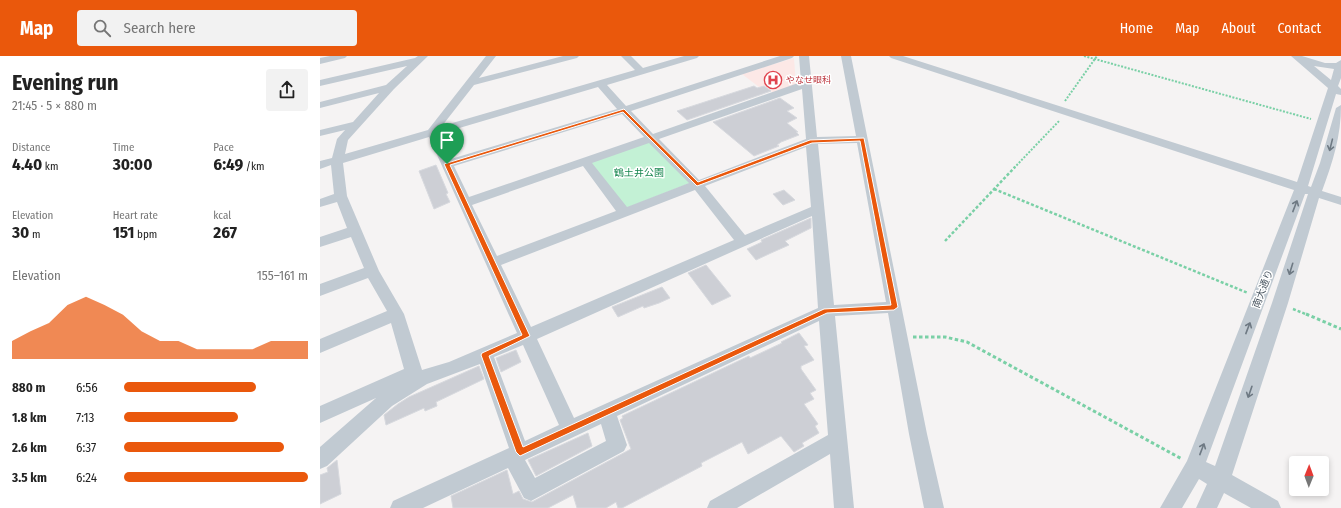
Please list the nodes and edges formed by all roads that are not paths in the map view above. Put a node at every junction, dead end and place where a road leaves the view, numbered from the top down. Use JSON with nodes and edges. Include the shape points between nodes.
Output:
{"nodes":[{"id":1,"x":342,"y":56,"type":"edge"},
{"id":2,"x":491,"y":56,"type":"edge"},
{"id":3,"x":574,"y":56,"type":"edge"},
{"id":4,"x":626,"y":56,"type":"edge"},
{"id":5,"x":694,"y":56,"type":"edge"},
{"id":6,"x":790,"y":56,"type":"edge"},
{"id":7,"x":804,"y":56,"type":"edge"},
{"id":8,"x":846,"y":56,"type":"edge"},
{"id":9,"x":894,"y":56,"type":"edge"},
{"id":10,"x":421,"y":58,"type":"edge"},
{"id":11,"x":1298,"y":58,"type":"edge"},
{"id":12,"x":320,"y":61,"type":"edge"},
{"id":13,"x":1341,"y":65,"type":"edge"},
{"id":14,"x":641,"y":71,"type":"junction"},
{"id":15,"x":320,"y":83,"type":"edge"},
{"id":16,"x":470,"y":83,"type":"junction"},
{"id":17,"x":600,"y":83,"type":"junction"},
{"id":18,"x":806,"y":84,"type":"junction"},
{"id":19,"x":390,"y":87,"type":"junction"},
{"id":20,"x":1337,"y":90,"type":"edge"},
{"id":21,"x":320,"y":105,"type":"edge"},
{"id":22,"x":1341,"y":108,"type":"edge"},
{"id":23,"x":624,"y":110,"type":"junction"},
{"id":24,"x":357,"y":124,"type":"junction"},
{"id":25,"x":1333,"y":125,"type":"edge"},
{"id":26,"x":432,"y":132,"type":"junction"},
{"id":27,"x":320,"y":133,"type":"edge"},
{"id":28,"x":652,"y":138,"type":"junction"},
{"id":29,"x":862,"y":139,"type":"junction"},
{"id":30,"x":811,"y":141,"type":"junction"},
{"id":31,"x":337,"y":160,"type":"junction"},
{"id":32,"x":585,"y":161,"type":"junction"},
{"id":33,"x":447,"y":164,"type":"junction"},
{"id":34,"x":320,"y":165,"type":"edge"},
{"id":35,"x":697,"y":185,"type":"junction"},
{"id":36,"x":1308,"y":190,"type":"junction"},
{"id":37,"x":341,"y":196,"type":"junction"},
{"id":38,"x":1341,"y":201,"type":"edge"},
{"id":39,"x":320,"y":203,"type":"edge"},
{"id":40,"x":465,"y":203,"type":"junction"},
{"id":41,"x":817,"y":209,"type":"junction"},
{"id":42,"x":624,"y":212,"type":"junction"},
{"id":43,"x":356,"y":230,"type":"junction"},
{"id":44,"x":320,"y":242,"type":"edge"},
{"id":45,"x":743,"y":242,"type":"junction"},
{"id":46,"x":493,"y":263,"type":"junction"},
{"id":47,"x":372,"y":271,"type":"junction"},
{"id":48,"x":320,"y":290,"type":"edge"},
{"id":49,"x":894,"y":307,"type":"junction"},
{"id":50,"x":826,"y":311,"type":"junction"},
{"id":51,"x":396,"y":314,"type":"junction"},
{"id":52,"x":527,"y":336,"type":"junction"},
{"id":53,"x":320,"y":346,"type":"edge"},
{"id":54,"x":485,"y":355,"type":"junction"},
{"id":55,"x":418,"y":375,"type":"junction"},
{"id":56,"x":606,"y":413,"type":"junction"},
{"id":57,"x":320,"y":415,"type":"edge"},
{"id":58,"x":570,"y":430,"type":"junction"},
{"id":59,"x":838,"y":440,"type":"junction"},
{"id":60,"x":516,"y":454,"type":"junction"},
{"id":61,"x":320,"y":460,"type":"edge"},
{"id":62,"x":1195,"y":466,"type":"junction"},
{"id":63,"x":1220,"y":480,"type":"junction"},
{"id":64,"x":400,"y":508,"type":"edge"},
{"id":65,"x":717,"y":508,"type":"edge"},
{"id":66,"x":844,"y":508,"type":"edge"},
{"id":67,"x":934,"y":508,"type":"edge"},
{"id":68,"x":1170,"y":508,"type":"edge"},
{"id":69,"x":1206,"y":508,"type":"edge"},
{"id":70,"x":1270,"y":508,"type":"edge"}],
"edges":[{"from":1,"to":12,"type":"street"},
{"from":2,"to":16,"type":"street"},
{"from":3,"to":16,"type":"street"},
{"from":4,"to":14,"type":"street"},
{"from":5,"to":14,"type":"street"},
{"from":6,"to":23,"type":"street"},
{"from":7,"to":18,"type":"street"},
{"from":8,"to":29,"type":"street"},
{"from":9,"to":36,"type":"street"},
{"from":10,"to":15,"type":"street"},
{"from":10,"to":19,"type":"street"},
{"from":11,"to":13,"type":"street","via":[[1325,66]]},
{"from":11,"to":20,"type":"street"},
{"from":13,"to":20,"type":"street","name":"南大通り"},
{"from":14,"to":17,"type":"street"},
{"from":16,"to":26,"type":"street"},
{"from":17,"to":23,"type":"street"},
{"from":17,"to":26,"type":"street"},
{"from":18,"to":28,"type":"street"},
{"from":18,"to":30,"type":"street"},
{"from":19,"to":21,"type":"street"},
{"from":19,"to":24,"type":"street"},
{"from":20,"to":25,"type":"street","name":"南大通り"},
{"from":22,"to":25,"type":"street","name":"南大通り"},
{"from":23,"to":28,"type":"street"},
{"from":23,"to":33,"type":"street"},
{"from":24,"to":27,"type":"street"},
{"from":24,"to":31,"type":"street","via":[[343,139]]},
{"from":25,"to":36,"type":"street","name":"南大通り","via":[[1326,163]]},
{"from":26,"to":31,"type":"street"},
{"from":26,"to":33,"type":"street"},
{"from":28,"to":32,"type":"street"},
{"from":28,"to":35,"type":"street"},
{"from":29,"to":30,"type":"street"},
{"from":29,"to":49,"type":"street"},
{"from":30,"to":35,"type":"street"},
{"from":30,"to":41,"type":"street"},
{"from":31,"to":34,"type":"street"},
{"from":31,"to":37,"type":"street"},
{"from":32,"to":40,"type":"street"},
{"from":32,"to":42,"type":"street"},
{"from":33,"to":40,"type":"street"},
{"from":35,"to":42,"type":"street"},
{"from":35,"to":45,"type":"street"},
{"from":36,"to":38,"type":"street"},
{"from":62,"to":36,"type":"street","name":"南大通り","one_way":true,"via":[[1260,298]]},
{"from":36,"to":63,"type":"street","name":"南大通り","one_way":true,"via":[[1280,303]]},
{"from":37,"to":39,"type":"street"},
{"from":37,"to":43,"type":"street"},
{"from":40,"to":46,"type":"street"},
{"from":41,"to":45,"type":"street"},
{"from":41,"to":50,"type":"street"},
{"from":42,"to":46,"type":"street"},
{"from":43,"to":44,"type":"street"},
{"from":43,"to":47,"type":"street"},
{"from":45,"to":52,"type":"street"},
{"from":46,"to":52,"type":"street"},
{"from":47,"to":48,"type":"street"},
{"from":47,"to":51,"type":"street"},
{"from":49,"to":50,"type":"street"},
{"from":49,"to":67,"type":"street"},
{"from":50,"to":56,"type":"street"},
{"from":50,"to":59,"type":"street"},
{"from":51,"to":53,"type":"street"},
{"from":51,"to":55,"type":"street"},
{"from":52,"to":54,"type":"street"},
{"from":52,"to":58,"type":"street"},
{"from":54,"to":55,"type":"street","via":[[453,368]]},
{"from":54,"to":60,"type":"street"},
{"from":55,"to":57,"type":"street"},
{"from":55,"to":61,"type":"street","via":[[386,400]]},
{"from":56,"to":58,"type":"street"},
{"from":56,"to":60,"type":"street","via":[[617,445],[531,491]]},
{"from":58,"to":60,"type":"street"},
{"from":59,"to":65,"type":"street"},
{"from":59,"to":66,"type":"street"},
{"from":60,"to":64,"type":"street"},
{"from":62,"to":63,"type":"street"},
{"from":62,"to":68,"type":"street","name":"南大通り"},
{"from":63,"to":69,"type":"street","name":"南大通り"},
{"from":63,"to":70,"type":"street"}]}
